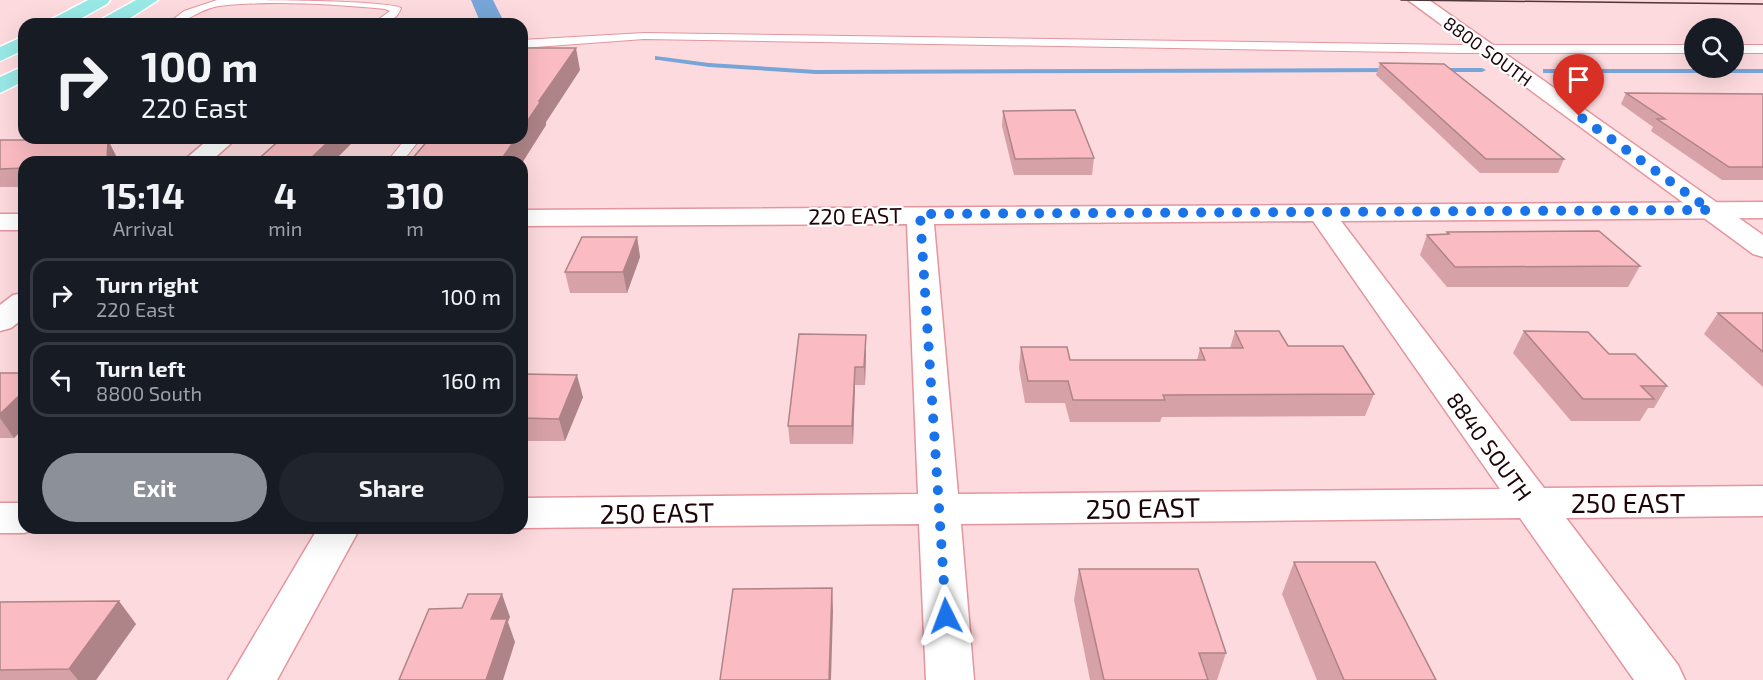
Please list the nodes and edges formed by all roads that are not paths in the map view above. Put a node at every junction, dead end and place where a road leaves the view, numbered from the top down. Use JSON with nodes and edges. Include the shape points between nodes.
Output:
{"nodes":[{"id":1,"x":101,"y":0,"type":"edge"},
{"id":2,"x":149,"y":0,"type":"edge"},
{"id":3,"x":1418,"y":0,"type":"edge"},
{"id":4,"x":68,"y":18,"type":"edge"},
{"id":5,"x":118,"y":18,"type":"edge"},
{"id":6,"x":183,"y":18,"type":"edge"},
{"id":7,"x":386,"y":18,"type":"edge"},
{"id":8,"x":528,"y":44,"type":"edge"},
{"id":9,"x":18,"y":45,"type":"edge"},
{"id":10,"x":1486,"y":49,"type":"junction"},
{"id":11,"x":1684,"y":49,"type":"edge"},
{"id":12,"x":1744,"y":49,"type":"edge"},
{"id":13,"x":1763,"y":50,"type":"edge"},
{"id":14,"x":0,"y":55,"type":"edge"},
{"id":15,"x":18,"y":76,"type":"edge"},
{"id":16,"x":0,"y":86,"type":"edge"},
{"id":17,"x":218,"y":144,"type":"edge"},
{"id":18,"x":409,"y":144,"type":"edge"},
{"id":19,"x":202,"y":156,"type":"edge"},
{"id":20,"x":399,"y":156,"type":"edge"},
{"id":21,"x":1710,"y":210,"type":"junction"},
{"id":22,"x":1763,"y":210,"type":"edge"},
{"id":23,"x":1320,"y":212,"type":"junction"},
{"id":24,"x":920,"y":214,"type":"junction"},
{"id":25,"x":528,"y":218,"type":"edge"},
{"id":26,"x":0,"y":222,"type":"edge"},
{"id":27,"x":18,"y":222,"type":"edge"},
{"id":28,"x":1763,"y":248,"type":"edge"},
{"id":29,"x":18,"y":307,"type":"edge"},
{"id":30,"x":0,"y":321,"type":"edge"},
{"id":31,"x":1763,"y":501,"type":"edge"},
{"id":32,"x":1531,"y":502,"type":"junction"},
{"id":33,"x":939,"y":509,"type":"junction"},
{"id":34,"x":528,"y":513,"type":"edge"},
{"id":35,"x":0,"y":518,"type":"edge"},
{"id":36,"x":18,"y":518,"type":"edge"},
{"id":37,"x":336,"y":534,"type":"edge"},
{"id":38,"x":252,"y":680,"type":"edge"},
{"id":39,"x":950,"y":680,"type":"edge"},
{"id":40,"x":1661,"y":680,"type":"edge"}],
"edges":[{"from":1,"to":4,"type":"main road"},
{"from":2,"to":5,"type":"main road"},
{"from":3,"to":10,"type":"street","name":"8800 SOUTH"},
{"from":6,"to":7,"type":"lane","via":[[201,7],[234,2],[392,6],[395,12]]},
{"from":8,"to":10,"type":"lane","via":[[656,36]]},
{"from":9,"to":14,"type":"main road"},
{"from":10,"to":11,"type":"lane"},
{"from":10,"to":21,"type":"street","name":"8800 SOUTH"},
{"from":12,"to":13,"type":"lane"},
{"from":15,"to":16,"type":"main road"},
{"from":17,"to":19,"type":"street"},
{"from":18,"to":20,"type":"lane"},
{"from":21,"to":22,"type":"street","name":"220 EAST"},
{"from":21,"to":23,"type":"street","name":"220 EAST"},
{"from":21,"to":28,"type":"street","name":"8800 SOUTH"},
{"from":23,"to":24,"type":"street","name":"220 EAST"},
{"from":23,"to":32,"type":"street","name":"8840 SOUTH"},
{"from":24,"to":25,"type":"street","name":"220 EAST"},
{"from":24,"to":33,"type":"street"},
{"from":26,"to":27,"type":"street"},
{"from":29,"to":30,"type":"street"},
{"from":31,"to":32,"type":"street","name":"250 EAST"},
{"from":32,"to":33,"type":"street","name":"250 EAST"},
{"from":32,"to":40,"type":"street","name":"8840 SOUTH"},
{"from":33,"to":34,"type":"street","name":"250 EAST"},
{"from":33,"to":39,"type":"street"},
{"from":35,"to":36,"type":"street"},
{"from":37,"to":38,"type":"street"}]}
